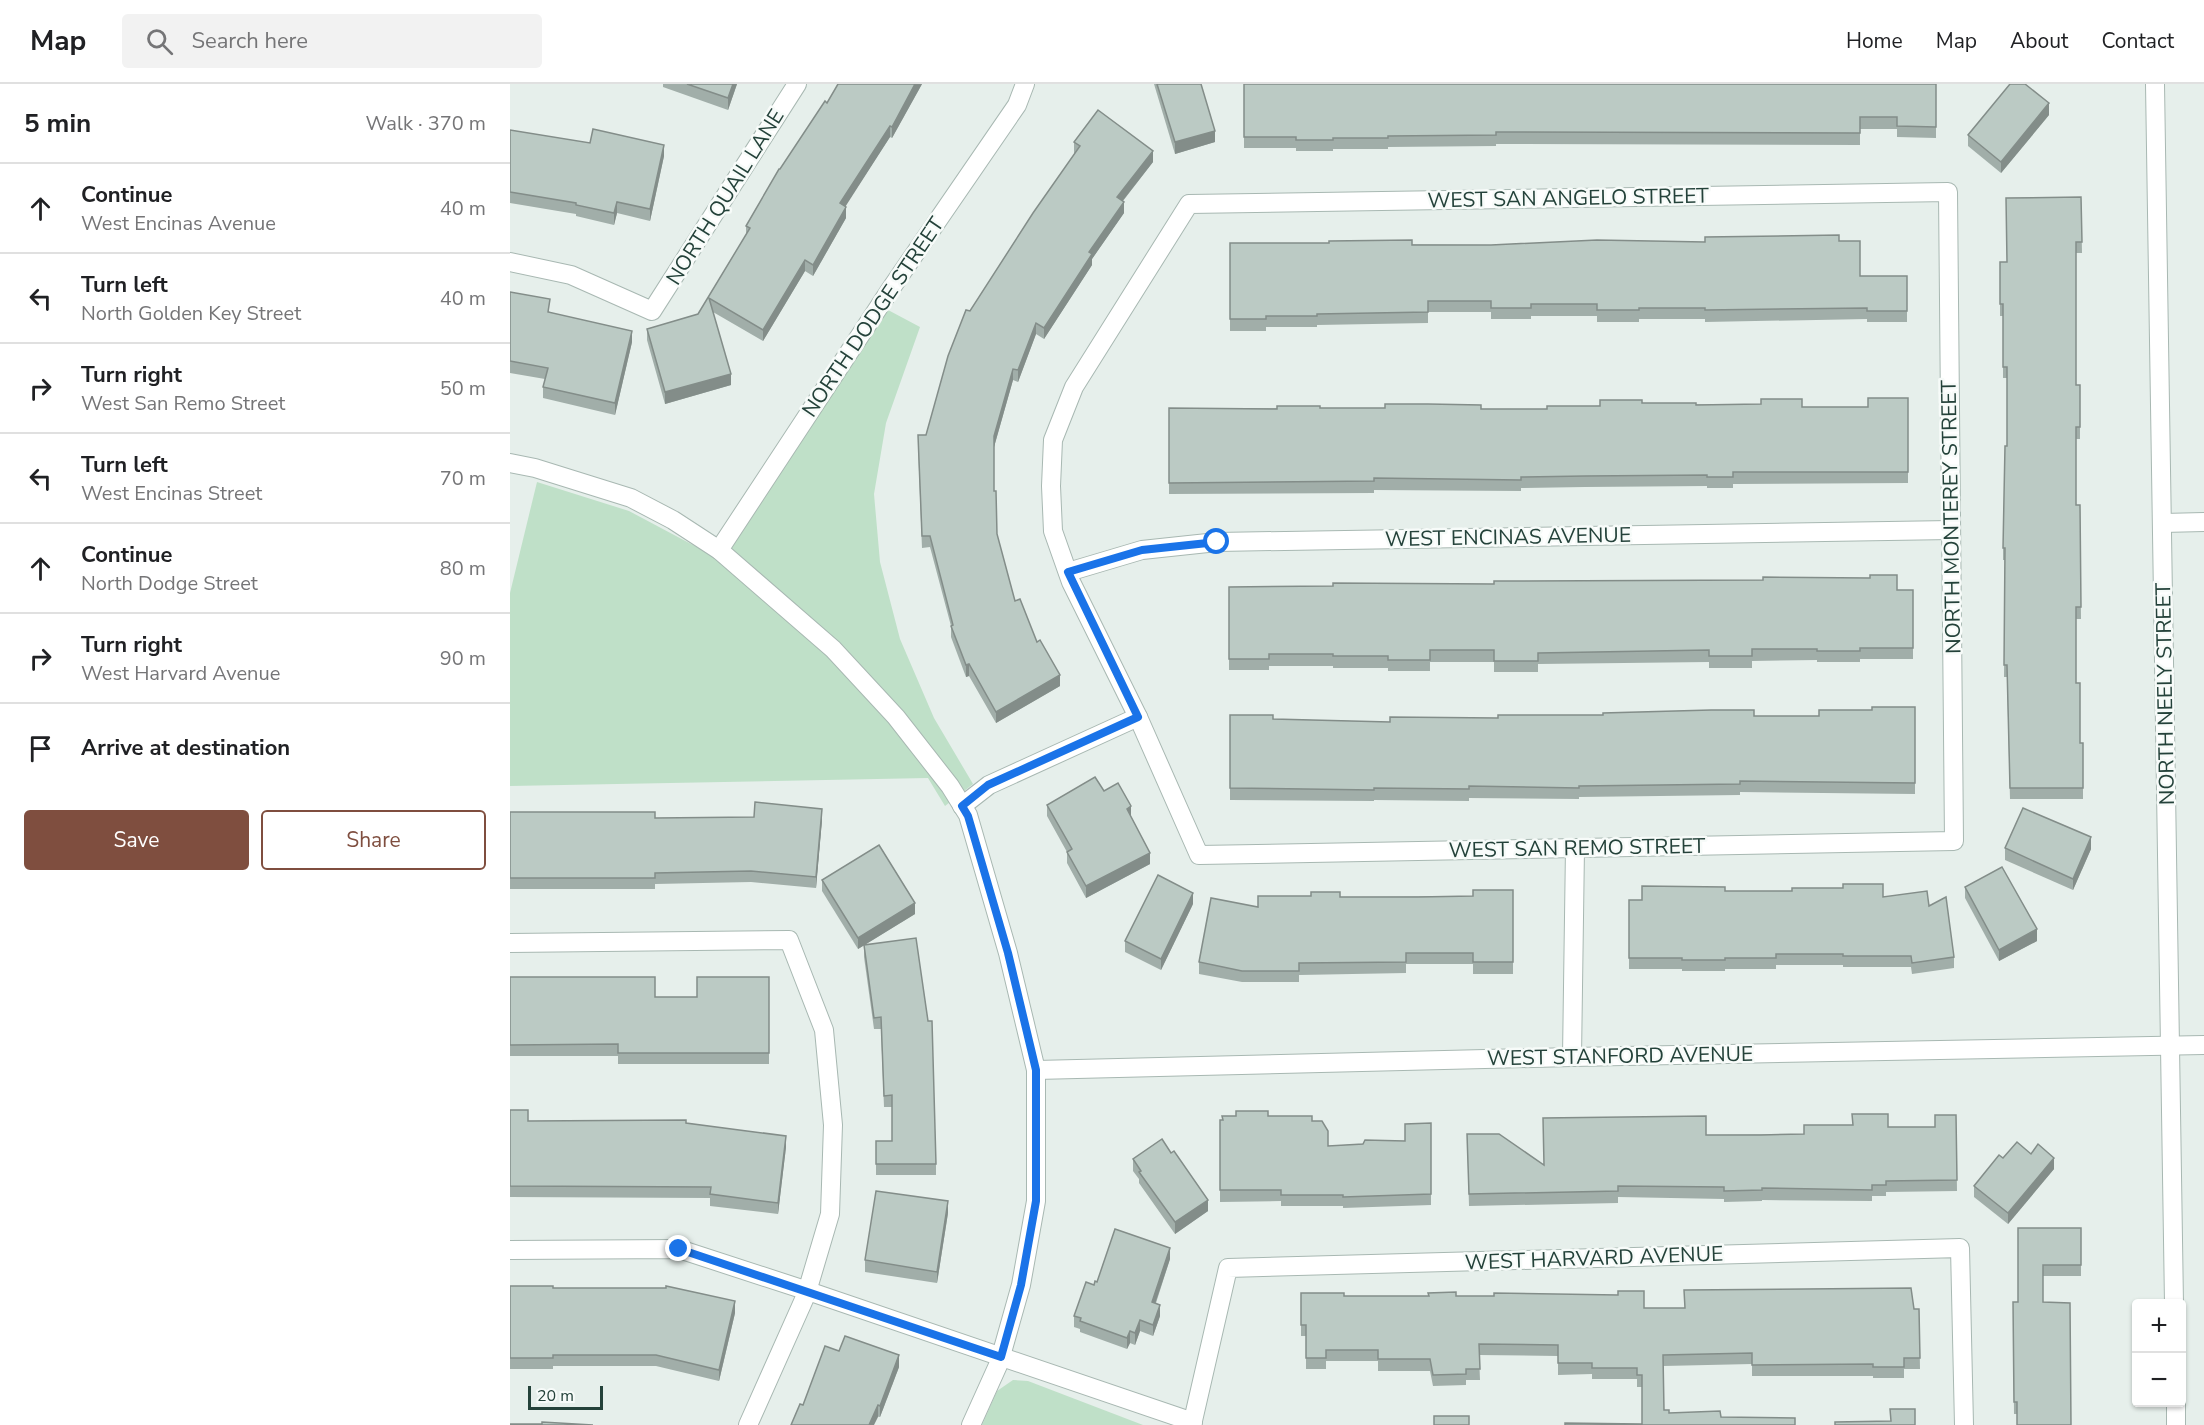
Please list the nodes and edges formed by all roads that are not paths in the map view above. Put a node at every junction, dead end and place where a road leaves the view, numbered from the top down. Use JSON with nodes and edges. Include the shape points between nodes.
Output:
{"nodes":[{"id":1,"x":797,"y":84,"type":"edge"},
{"id":2,"x":1025,"y":84,"type":"edge"},
{"id":3,"x":2155,"y":84,"type":"edge"},
{"id":4,"x":1947,"y":192,"type":"joint"},
{"id":5,"x":510,"y":262,"type":"edge"},
{"id":6,"x":510,"y":463,"type":"edge"},
{"id":7,"x":2204,"y":522,"type":"edge"},
{"id":8,"x":2163,"y":523,"type":"junction"},
{"id":9,"x":1951,"y":530,"type":"junction"},
{"id":10,"x":719,"y":550,"type":"junction"},
{"id":11,"x":1068,"y":572,"type":"junction"},
{"id":12,"x":1138,"y":717,"type":"junction"},
{"id":13,"x":962,"y":806,"type":"junction"},
{"id":14,"x":1954,"y":841,"type":"joint"},
{"id":15,"x":1575,"y":848,"type":"junction"},
{"id":16,"x":510,"y":943,"type":"edge"},
{"id":17,"x":2204,"y":1045,"type":"edge"},
{"id":18,"x":2170,"y":1046,"type":"junction"},
{"id":19,"x":1572,"y":1057,"type":"junction"},
{"id":20,"x":1036,"y":1070,"type":"junction"},
{"id":21,"x":510,"y":1250,"type":"edge"},
{"id":22,"x":808,"y":1291,"type":"junction"},
{"id":23,"x":2174,"y":1299,"type":"edge"},
{"id":24,"x":1001,"y":1357,"type":"junction"},
{"id":25,"x":2176,"y":1407,"type":"edge"},
{"id":26,"x":1192,"y":1424,"type":"edge"},
{"id":27,"x":748,"y":1425,"type":"edge"},
{"id":28,"x":970,"y":1425,"type":"edge"},
{"id":29,"x":1964,"y":1425,"type":"edge"},
{"id":30,"x":2176,"y":1425,"type":"edge"}],
"edges":[{"from":1,"to":5,"type":"street","name":"NORTH QUAIL LANE","via":[[652,311],[571,275]]},
{"from":2,"to":10,"type":"street","name":"NORTH DODGE STREET","via":[[1017,105]]},
{"from":3,"to":8,"type":"street","name":"NORTH NEELY STREET"},
{"from":4,"to":9,"type":"street","name":"NORTH MONTEREY STREET"},
{"from":4,"to":11,"type":"street","name":"WEST SAN ANGELO STREET","via":[[1189,204],[1074,387],[1053,440],[1053,531]]},
{"from":6,"to":10,"type":"street","via":[[631,498]]},
{"from":7,"to":8,"type":"street"},
{"from":8,"to":18,"type":"street","name":"NORTH NEELY STREET"},
{"from":9,"to":11,"type":"street","name":"WEST ENCINAS AVENUE","via":[[1217,542],[1142,550]]},
{"from":9,"to":14,"type":"street","name":"NORTH MONTEREY STREET"},
{"from":10,"to":13,"type":"street","via":[[833,649],[896,717]]},
{"from":11,"to":12,"type":"street"},
{"from":12,"to":13,"type":"street","via":[[988,785]]},
{"from":12,"to":15,"type":"street","name":"WEST SAN REMO STREET","via":[[1199,855]]},
{"from":13,"to":20,"type":"street","via":[[1008,953]]},
{"from":14,"to":15,"type":"street","name":"WEST SAN REMO STREET"},
{"from":15,"to":19,"type":"street"},
{"from":16,"to":22,"type":"street","via":[[789,940],[824,1030],[833,1125],[830,1214]]},
{"from":17,"to":18,"type":"street","name":"WEST STANFORD AVENUE"},
{"from":18,"to":19,"type":"street","name":"WEST STANFORD AVENUE"},
{"from":18,"to":23,"type":"street","name":"NORTH NEELY STREET"},
{"from":19,"to":20,"type":"street","name":"WEST STANFORD AVENUE"},
{"from":20,"to":24,"type":"street","via":[[1036,1201],[1021,1285]]},
{"from":21,"to":22,"type":"street","via":[[679,1249]]},
{"from":22,"to":24,"type":"street"},
{"from":22,"to":27,"type":"street"},
{"from":24,"to":26,"type":"street"},
{"from":24,"to":28,"type":"street"},
{"from":25,"to":30,"type":"street"},
{"from":26,"to":29,"type":"street","name":"WEST HARVARD AVENUE","via":[[1228,1268],[1960,1248]]}]}
